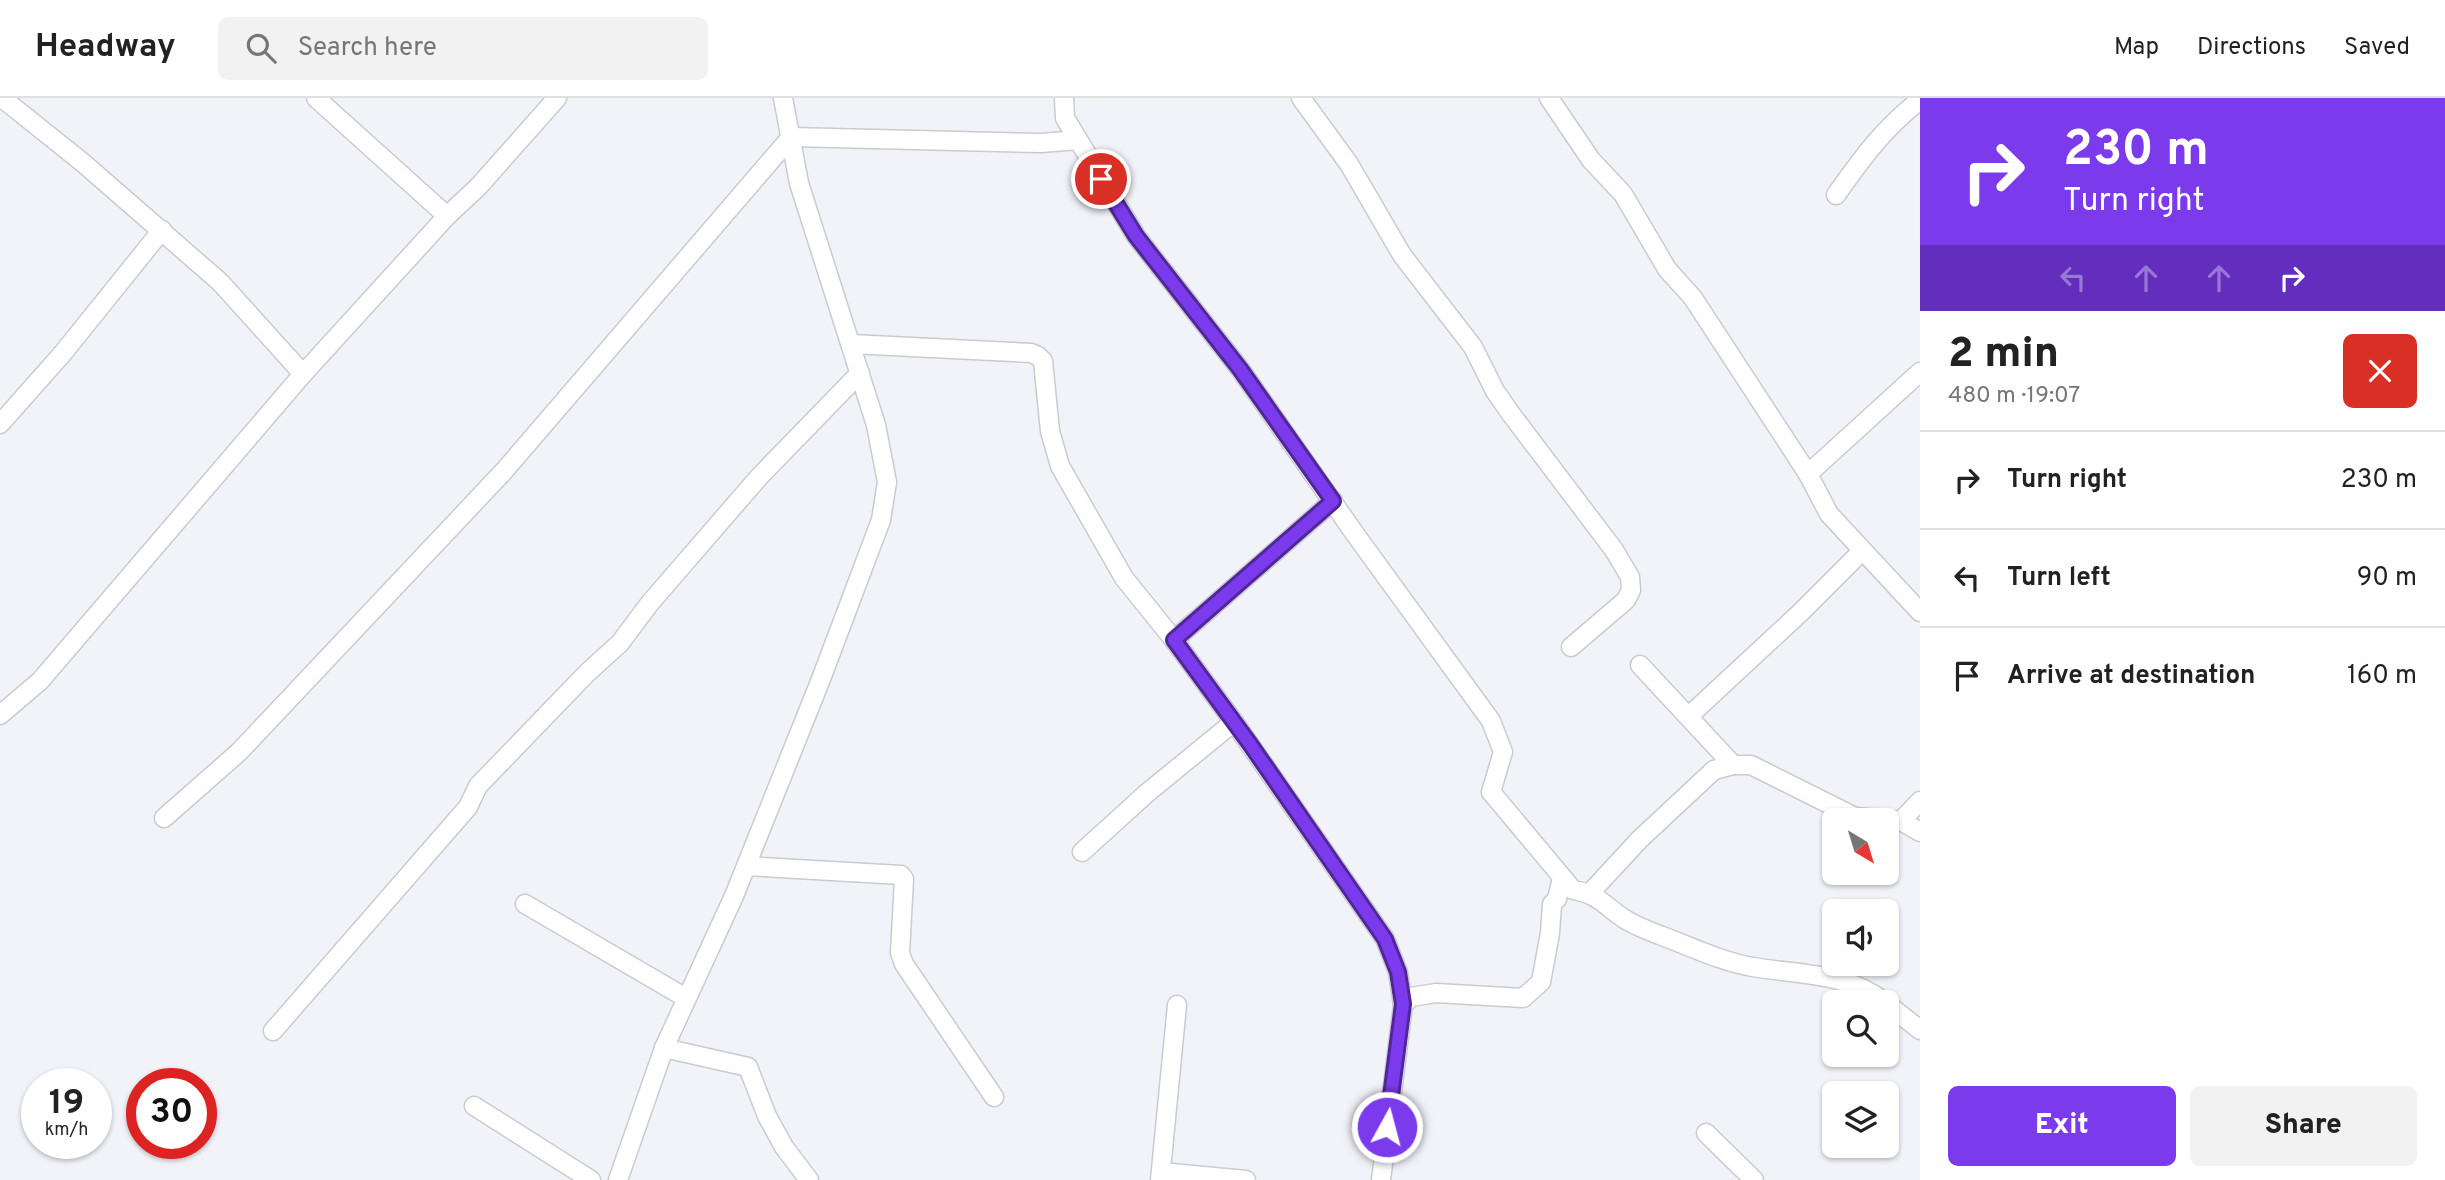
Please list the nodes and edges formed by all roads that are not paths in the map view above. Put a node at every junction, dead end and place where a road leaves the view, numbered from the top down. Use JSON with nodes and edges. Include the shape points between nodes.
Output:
{"nodes":[{"id":1,"x":2,"y":98,"type":"edge"},
{"id":2,"x":316,"y":98,"type":"edge"},
{"id":3,"x":557,"y":98,"type":"edge"},
{"id":4,"x":783,"y":98,"type":"edge"},
{"id":5,"x":1063,"y":98,"type":"edge"},
{"id":6,"x":1301,"y":98,"type":"edge"},
{"id":7,"x":1549,"y":98,"type":"edge"},
{"id":8,"x":1920,"y":100,"type":"edge"},
{"id":9,"x":791,"y":137,"type":"junction"},
{"id":10,"x":1078,"y":140,"type":"junction"},
{"id":11,"x":1836,"y":195,"type":"dead end"},
{"id":12,"x":447,"y":216,"type":"junction"},
{"id":13,"x":162,"y":230,"type":"junction"},
{"id":14,"x":851,"y":344,"type":"junction"},
{"id":15,"x":1920,"y":372,"type":"edge"},
{"id":16,"x":860,"y":373,"type":"junction"},
{"id":17,"x":303,"y":374,"type":"junction"},
{"id":18,"x":0,"y":424,"type":"edge"},
{"id":19,"x":1808,"y":474,"type":"junction"},
{"id":20,"x":1333,"y":501,"type":"junction"},
{"id":21,"x":1862,"y":551,"type":"junction"},
{"id":22,"x":1920,"y":612,"type":"edge"},
{"id":23,"x":1174,"y":640,"type":"junction"},
{"id":24,"x":1571,"y":647,"type":"dead end"},
{"id":25,"x":1640,"y":665,"type":"dead end"},
{"id":26,"x":0,"y":715,"type":"edge"},
{"id":27,"x":1689,"y":716,"type":"junction"},
{"id":28,"x":1234,"y":722,"type":"junction"},
{"id":29,"x":1733,"y":765,"type":"junction"},
{"id":30,"x":1920,"y":801,"type":"edge"},
{"id":31,"x":164,"y":818,"type":"dead end"},
{"id":32,"x":1901,"y":821,"type":"junction"},
{"id":33,"x":1920,"y":832,"type":"edge"},
{"id":34,"x":1082,"y":852,"type":"dead end"},
{"id":35,"x":746,"y":866,"type":"junction"},
{"id":36,"x":1570,"y":890,"type":"junction"},
{"id":37,"x":525,"y":904,"type":"dead end"},
{"id":38,"x":1863,"y":990,"type":"edge"},
{"id":39,"x":686,"y":998,"type":"junction"},
{"id":40,"x":1403,"y":1004,"type":"junction"},
{"id":41,"x":1177,"y":1005,"type":"dead end"},
{"id":42,"x":1899,"y":1013,"type":"edge"},
{"id":43,"x":1920,"y":1030,"type":"edge"},
{"id":44,"x":273,"y":1031,"type":"dead end"},
{"id":45,"x":664,"y":1048,"type":"junction"},
{"id":46,"x":994,"y":1097,"type":"dead end"},
{"id":47,"x":474,"y":1106,"type":"dead end"},
{"id":48,"x":1706,"y":1133,"type":"dead end"},
{"id":49,"x":1160,"y":1176,"type":"edge"},
{"id":50,"x":592,"y":1180,"type":"edge"},
{"id":51,"x":618,"y":1180,"type":"edge"},
{"id":52,"x":809,"y":1180,"type":"edge"},
{"id":53,"x":1246,"y":1180,"type":"edge"},
{"id":54,"x":1381,"y":1180,"type":"edge"},
{"id":55,"x":1754,"y":1180,"type":"edge"}],
"edges":[{"from":1,"to":13,"type":"street"},
{"from":2,"to":12,"type":"street"},
{"from":3,"to":12,"type":"street"},
{"from":4,"to":9,"type":"street"},
{"from":5,"to":10,"type":"street","via":[[1065,118]]},
{"from":6,"to":24,"type":"street","via":[[1349,164],[1402,254],[1473,347],[1510,414],[1630,577],[1632,590],[1626,600]]},
{"from":7,"to":19,"type":"street","via":[[1591,160],[1623,194],[1667,269],[1693,298]]},
{"from":8,"to":11,"type":"street","via":[[1870,146]]},
{"from":9,"to":10,"type":"street"},
{"from":9,"to":14,"type":"street","via":[[799,183]]},
{"from":9,"to":31,"type":"street","via":[[504,471],[239,752]]},
{"from":10,"to":20,"type":"street","via":[[1136,236],[1240,369]]},
{"from":12,"to":17,"type":"street"},
{"from":13,"to":17,"type":"street","via":[[220,282]]},
{"from":13,"to":18,"type":"street"},
{"from":14,"to":16,"type":"street"},
{"from":14,"to":23,"type":"street","via":[[1038,356],[1043,361],[1050,431],[1060,467],[1124,578]]},
{"from":15,"to":19,"type":"street"},
{"from":16,"to":35,"type":"street","via":[[887,482],[881,520]]},
{"from":16,"to":44,"type":"street","via":[[759,477],[620,643],[478,786],[468,807]]},
{"from":17,"to":26,"type":"street","via":[[40,681]]},
{"from":19,"to":21,"type":"street","via":[[1829,514]]},
{"from":20,"to":23,"type":"street"},
{"from":20,"to":36,"type":"street","via":[[1491,721],[1503,752],[1491,792]]},
{"from":21,"to":22,"type":"street"},
{"from":21,"to":27,"type":"street"},
{"from":23,"to":28,"type":"street"},
{"from":25,"to":27,"type":"street"},
{"from":27,"to":29,"type":"street"},
{"from":28,"to":34,"type":"street"},
{"from":28,"to":40,"type":"street","via":[[1385,939],[1398,972]]},
{"from":29,"to":32,"type":"street","via":[[1751,765],[1855,817]]},
{"from":29,"to":36,"type":"street","via":[[1714,770],[1640,839]]},
{"from":30,"to":32,"type":"street"},
{"from":32,"to":33,"type":"street"},
{"from":35,"to":39,"type":"street"},
{"from":35,"to":46,"type":"street","via":[[901,876],[900,953],[904,964]]},
{"from":36,"to":38,"type":"street","via":[[1623,919],[1731,962],[1824,975]]},
{"from":36,"to":40,"type":"street","via":[[1552,904],[1541,982],[1523,998],[1436,993],[1411,997]]},
{"from":37,"to":39,"type":"street"},
{"from":39,"to":45,"type":"street"},
{"from":40,"to":54,"type":"street"},
{"from":41,"to":49,"type":"street"},
{"from":42,"to":43,"type":"street"},
{"from":45,"to":51,"type":"street"},
{"from":45,"to":52,"type":"street","via":[[748,1068],[767,1116]]},
{"from":47,"to":50,"type":"street"},
{"from":48,"to":55,"type":"street"},
{"from":49,"to":53,"type":"street"}]}
